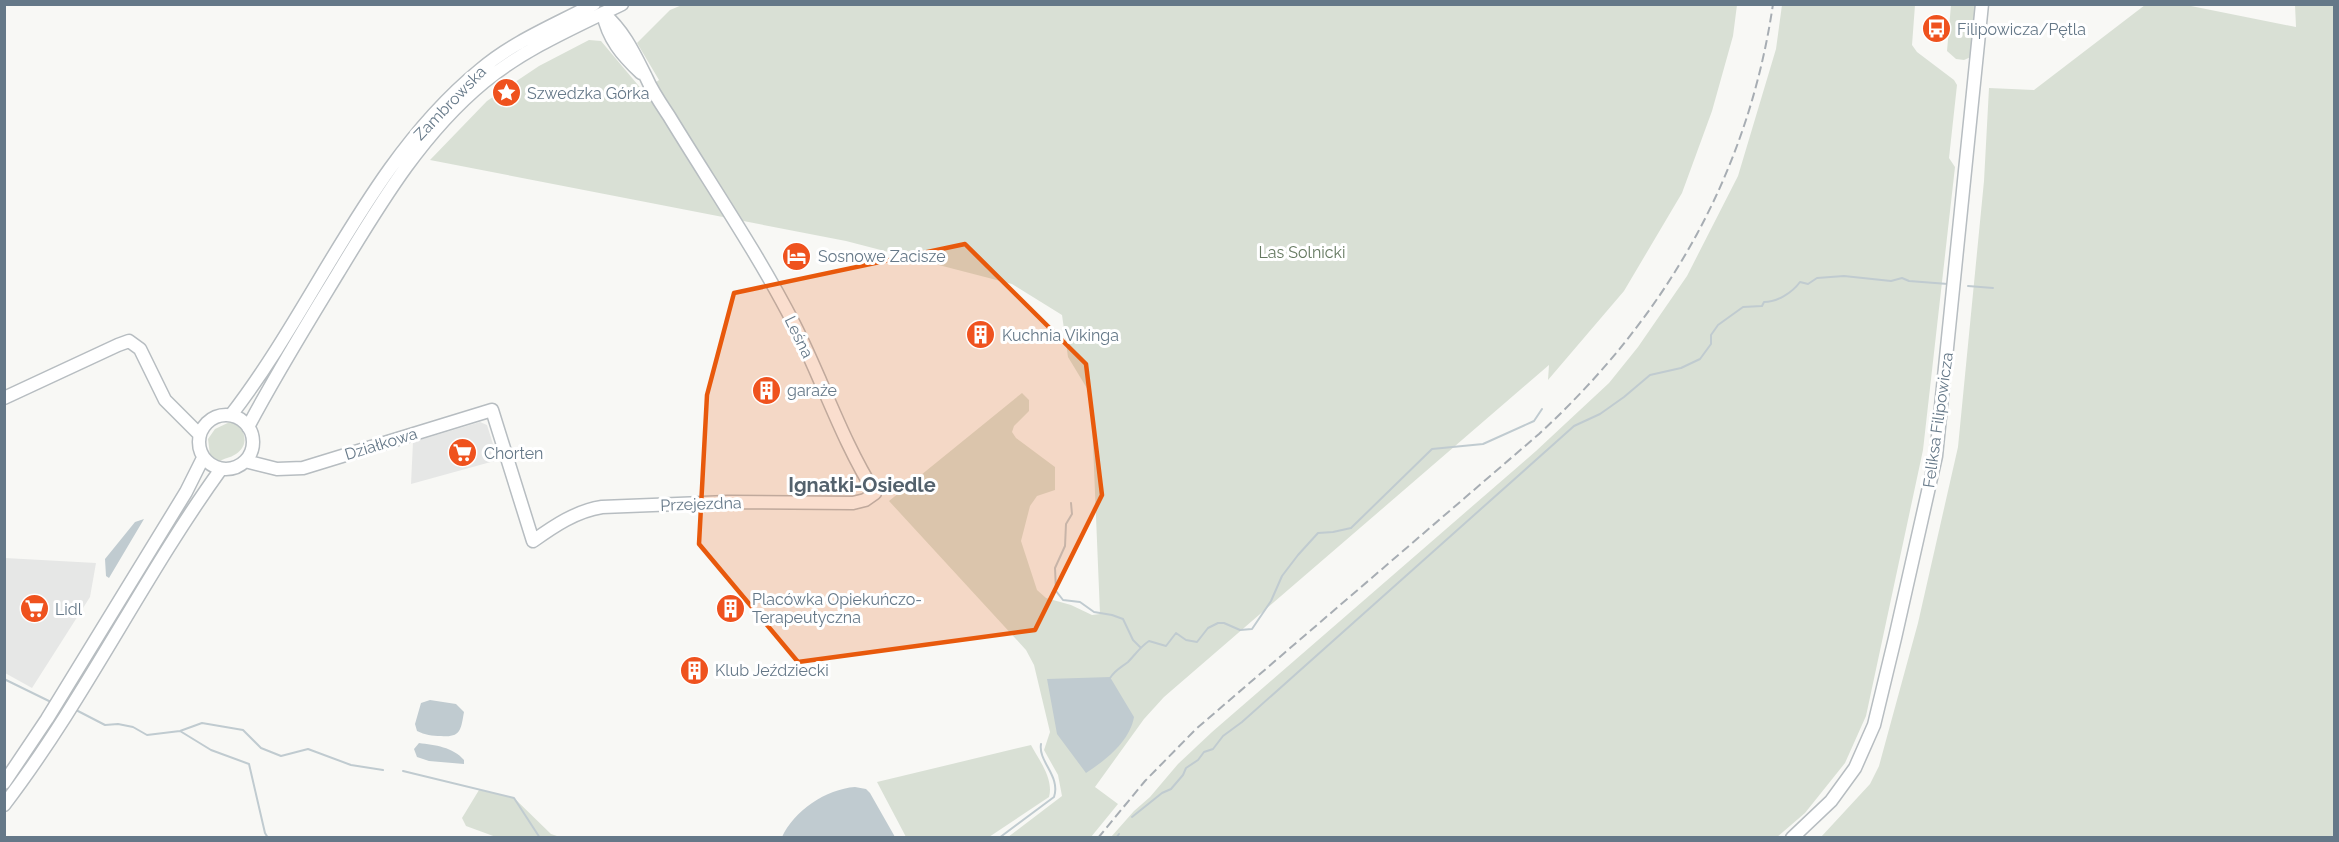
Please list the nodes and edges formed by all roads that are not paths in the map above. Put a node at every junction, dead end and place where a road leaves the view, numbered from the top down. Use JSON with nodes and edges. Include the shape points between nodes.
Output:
{"nodes":[{"id":1,"x":622,"y":4,"type":"edge"},
{"id":2,"x":1982,"y":4,"type":"edge"},
{"id":3,"x":599,"y":8,"type":"edge"},
{"id":4,"x":409,"y":154,"type":"junction"},
{"id":5,"x":4,"y":398,"type":"edge"},
{"id":6,"x":176,"y":410,"type":"junction"},
{"id":7,"x":231,"y":415,"type":"junction"},
{"id":8,"x":207,"y":422,"type":"junction"},
{"id":9,"x":249,"y":427,"type":"junction"},
{"id":10,"x":199,"y":434,"type":"junction"},
{"id":11,"x":252,"y":450,"type":"junction"},
{"id":12,"x":203,"y":458,"type":"junction"},
{"id":13,"x":245,"y":461,"type":"junction"},
{"id":14,"x":269,"y":466,"type":"junction"},
{"id":15,"x":221,"y":469,"type":"junction"},
{"id":16,"x":875,"y":493,"type":"joint"},
{"id":17,"x":532,"y":541,"type":"joint"},
{"id":18,"x":4,"y":783,"type":"edge"},
{"id":19,"x":4,"y":805,"type":"edge"},
{"id":20,"x":1792,"y":837,"type":"edge"}],
"edges":[{"from":1,"to":3,"type":"street","name":"Zambrowska"},
{"from":2,"to":20,"type":"street","name":"Feliksa Filipowicza","via":[[1936,456],[1890,658],[1874,724],[1855,768],[1835,796]]},
{"from":3,"to":4,"type":"street","name":"Zambrowska","via":[[500,70]]},
{"from":3,"to":16,"type":"street","name":"Leśna","via":[[620,29],[696,162],[749,243],[793,323]]},
{"from":4,"to":7,"type":"street","via":[[355,222]]},
{"from":4,"to":9,"type":"street","via":[[273,378]]},
{"from":5,"to":6,"type":"street","via":[[129,341],[138,345],[165,400]]},
{"from":6,"to":8,"type":"street"},
{"from":6,"to":10,"type":"street"},
{"from":7,"to":8,"type":"street"},
{"from":7,"to":9,"type":"street"},
{"from":8,"to":10,"type":"street"},
{"from":9,"to":11,"type":"street"},
{"from":10,"to":12,"type":"street"},
{"from":11,"to":13,"type":"street"},
{"from":11,"to":14,"type":"street"},
{"from":12,"to":15,"type":"street"},
{"from":12,"to":18,"type":"street","via":[[186,492]]},
{"from":13,"to":14,"type":"street","name":"Działkowa"},
{"from":13,"to":15,"type":"street","via":[[234,468]]},
{"from":14,"to":17,"type":"street","name":"Działkowa","via":[[303,468],[492,410]]},
{"from":15,"to":19,"type":"street","via":[[39,757]]},
{"from":16,"to":17,"type":"street","name":"Przejezdna","via":[[853,503],[602,507],[568,518]]}]}
